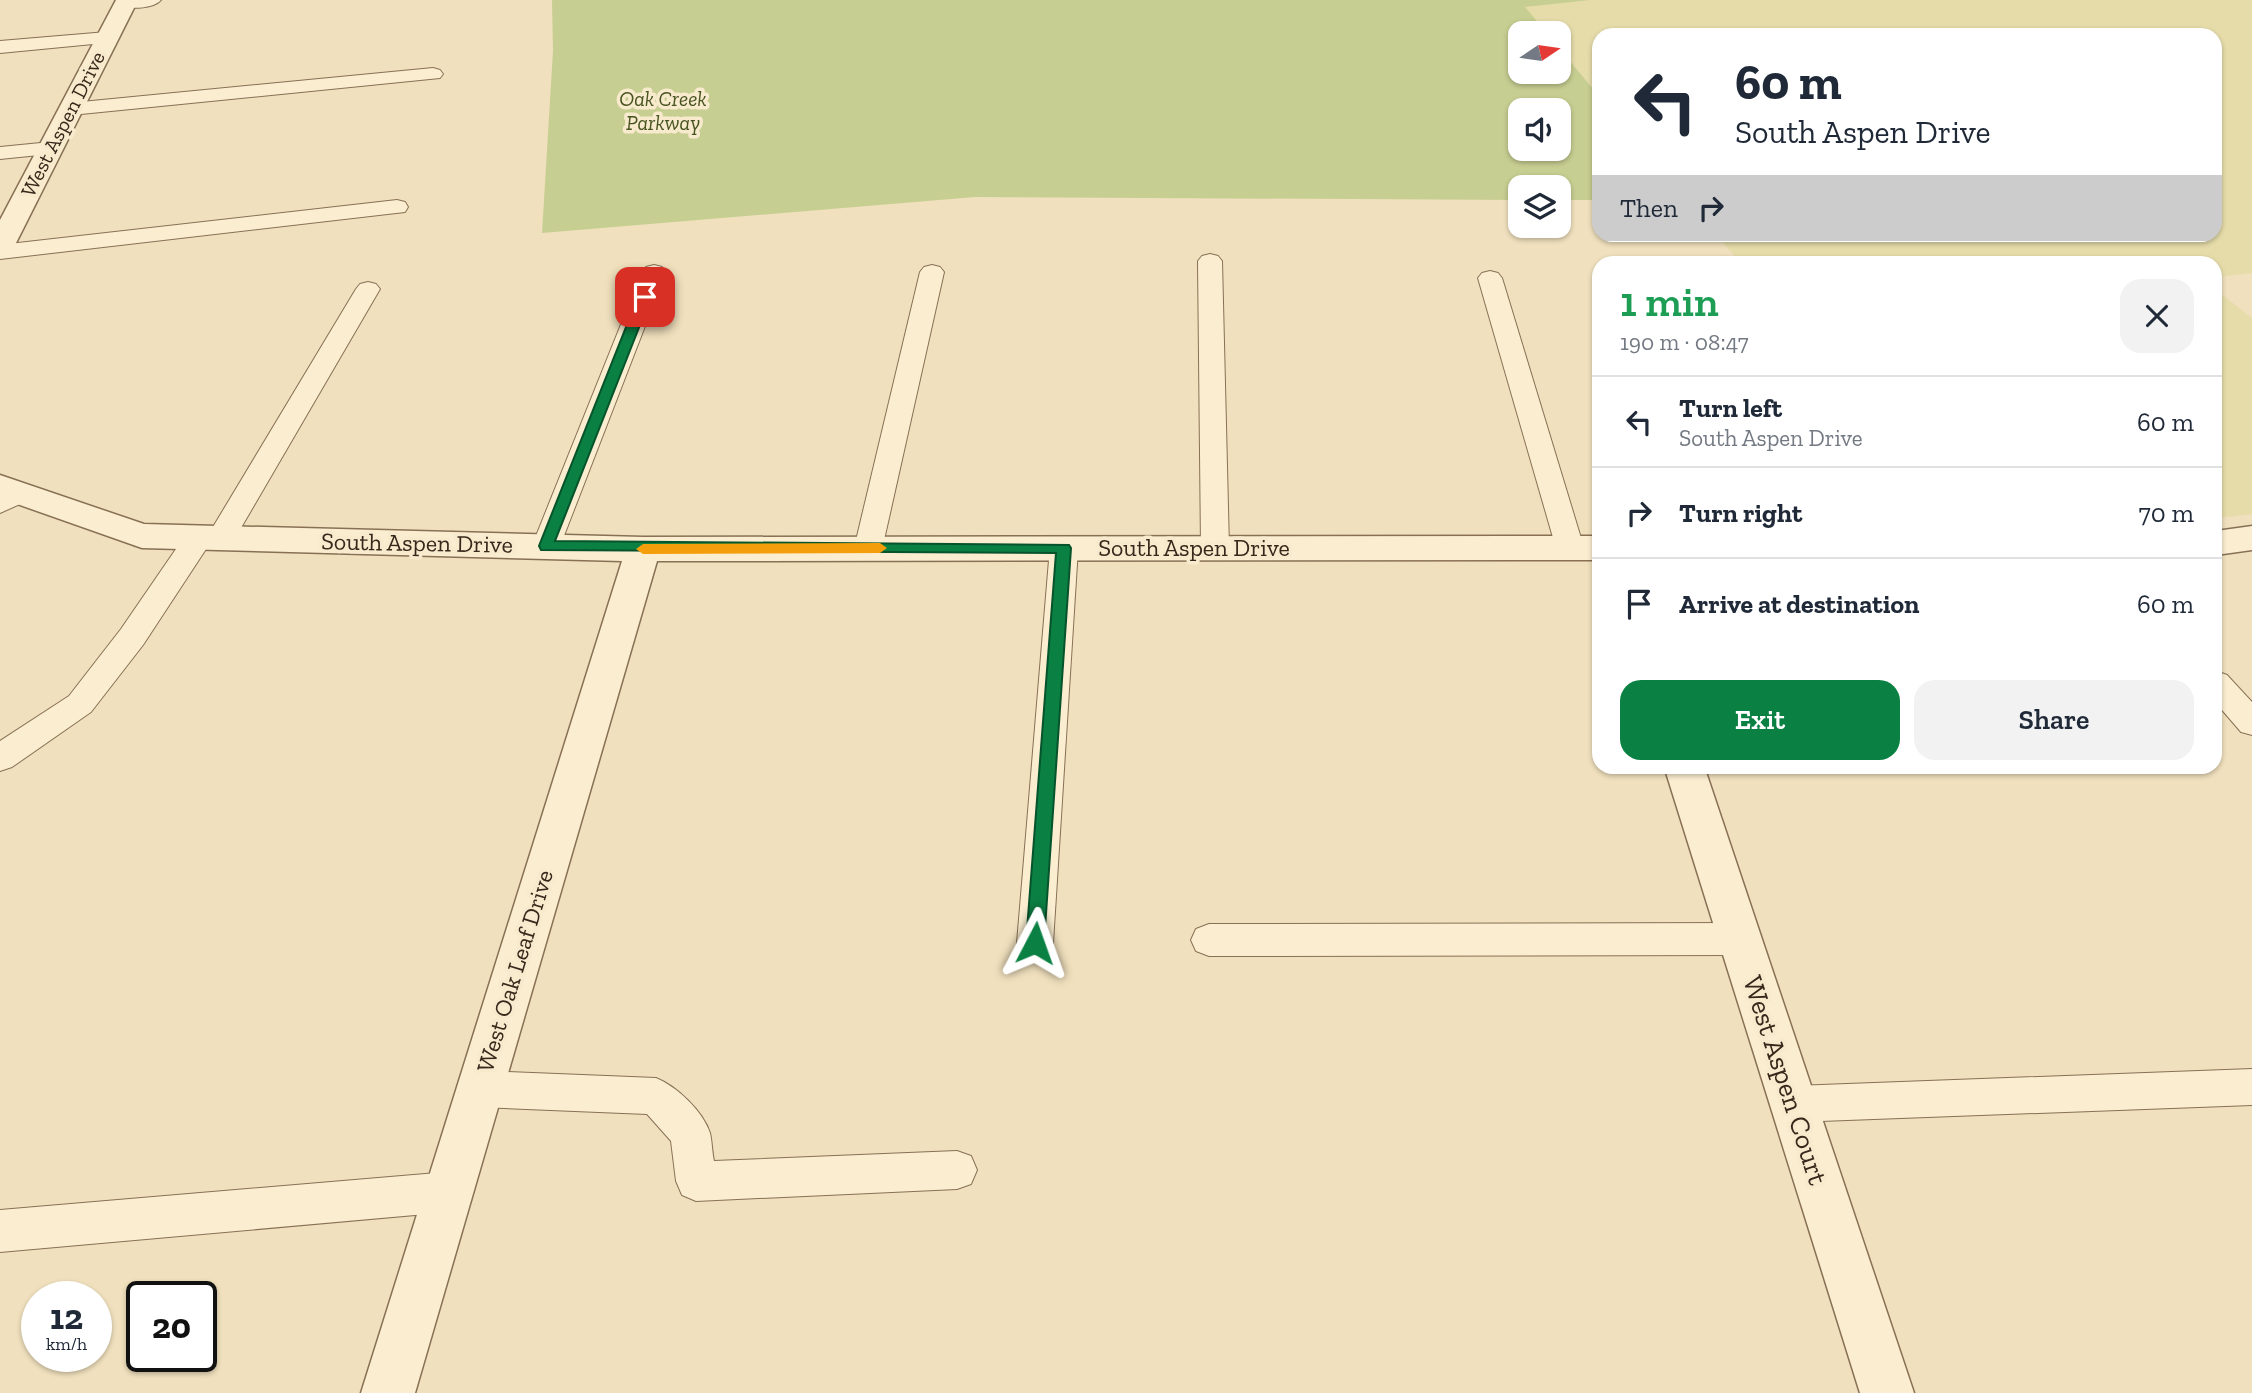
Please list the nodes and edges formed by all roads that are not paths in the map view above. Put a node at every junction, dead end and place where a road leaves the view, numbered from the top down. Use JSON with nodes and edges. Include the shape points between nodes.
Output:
{"nodes":[{"id":1,"x":152,"y":0,"type":"edge"},
{"id":2,"x":126,"y":1,"type":"edge"},
{"id":3,"x":107,"y":38,"type":"junction"},
{"id":4,"x":0,"y":47,"type":"edge"},
{"id":5,"x":433,"y":74,"type":"dead end"},
{"id":6,"x":71,"y":109,"type":"junction"},
{"id":7,"x":51,"y":148,"type":"junction"},
{"id":8,"x":0,"y":153,"type":"edge"},
{"id":9,"x":397,"y":207,"type":"dead end"},
{"id":10,"x":0,"y":250,"type":"edge"},
{"id":11,"x":1210,"y":261,"type":"dead end"},
{"id":12,"x":654,"y":272,"type":"dead end"},
{"id":13,"x":932,"y":272,"type":"dead end"},
{"id":14,"x":1490,"y":278,"type":"dead end"},
{"id":15,"x":368,"y":289,"type":"dead end"},
{"id":16,"x":6,"y":494,"type":"edge"},
{"id":17,"x":210,"y":538,"type":"junction"},
{"id":18,"x":2252,"y":538,"type":"edge"},
{"id":19,"x":2222,"y":542,"type":"edge"},
{"id":20,"x":546,"y":546,"type":"junction"},
{"id":21,"x":868,"y":548,"type":"junction"},
{"id":22,"x":1064,"y":548,"type":"junction"},
{"id":23,"x":1215,"y":548,"type":"junction"},
{"id":24,"x":1585,"y":548,"type":"edge"},
{"id":25,"x":643,"y":549,"type":"junction"},
{"id":26,"x":2230,"y":687,"type":"edge"},
{"id":27,"x":2252,"y":723,"type":"edge"},
{"id":28,"x":0,"y":758,"type":"edge"},
{"id":29,"x":1687,"y":774,"type":"edge"},
{"id":30,"x":1740,"y":939,"type":"junction"},
{"id":31,"x":1209,"y":940,"type":"dead end"},
{"id":32,"x":1035,"y":943,"type":"dead end"},
{"id":33,"x":2252,"y":1087,"type":"edge"},
{"id":34,"x":480,"y":1089,"type":"junction"},
{"id":35,"x":1794,"y":1104,"type":"junction"},
{"id":36,"x":957,"y":1170,"type":"dead end"},
{"id":37,"x":449,"y":1192,"type":"junction"},
{"id":38,"x":0,"y":1231,"type":"edge"},
{"id":39,"x":387,"y":1393,"type":"edge"},
{"id":40,"x":1887,"y":1393,"type":"edge"}],
"edges":[{"from":1,"to":2,"type":"lane"},
{"from":2,"to":3,"type":"street","name":"West Aspen Drive"},
{"from":3,"to":4,"type":"lane"},
{"from":3,"to":6,"type":"street","name":"West Aspen Drive"},
{"from":5,"to":6,"type":"lane"},
{"from":6,"to":7,"type":"street","name":"West Aspen Drive"},
{"from":7,"to":8,"type":"lane"},
{"from":7,"to":10,"type":"street","name":"West Aspen Drive"},
{"from":9,"to":10,"type":"lane"},
{"from":11,"to":23,"type":"lane"},
{"from":12,"to":20,"type":"lane"},
{"from":13,"to":21,"type":"lane"},
{"from":14,"to":24,"type":"lane"},
{"from":15,"to":17,"type":"lane"},
{"from":16,"to":17,"type":"street","name":"South Aspen Drive","via":[[142,536]]},
{"from":17,"to":20,"type":"street","name":"South Aspen Drive"},
{"from":17,"to":28,"type":"lane","via":[[80,704]]},
{"from":18,"to":19,"type":"street"},
{"from":20,"to":25,"type":"street","name":"South Aspen Drive"},
{"from":21,"to":22,"type":"street","name":"South Aspen Drive"},
{"from":21,"to":25,"type":"street","name":"South Aspen Drive"},
{"from":22,"to":23,"type":"street","name":"South Aspen Drive"},
{"from":22,"to":32,"type":"lane"},
{"from":23,"to":24,"type":"street","name":"South Aspen Drive"},
{"from":25,"to":34,"type":"street","name":"West Oak Leaf Drive"},
{"from":26,"to":27,"type":"lane"},
{"from":29,"to":30,"type":"street","name":"West Aspen Court"},
{"from":30,"to":31,"type":"lane"},
{"from":30,"to":35,"type":"street","name":"West Aspen Court"},
{"from":33,"to":35,"type":"lane"},
{"from":34,"to":36,"type":"lane","via":[[656,1096],[690,1133],[696,1181]]},
{"from":34,"to":37,"type":"street","name":"West Oak Leaf Drive"},
{"from":35,"to":40,"type":"street","name":"West Aspen Court"},
{"from":37,"to":38,"type":"lane"},
{"from":37,"to":39,"type":"street","name":"West Oak Leaf Drive"}]}
